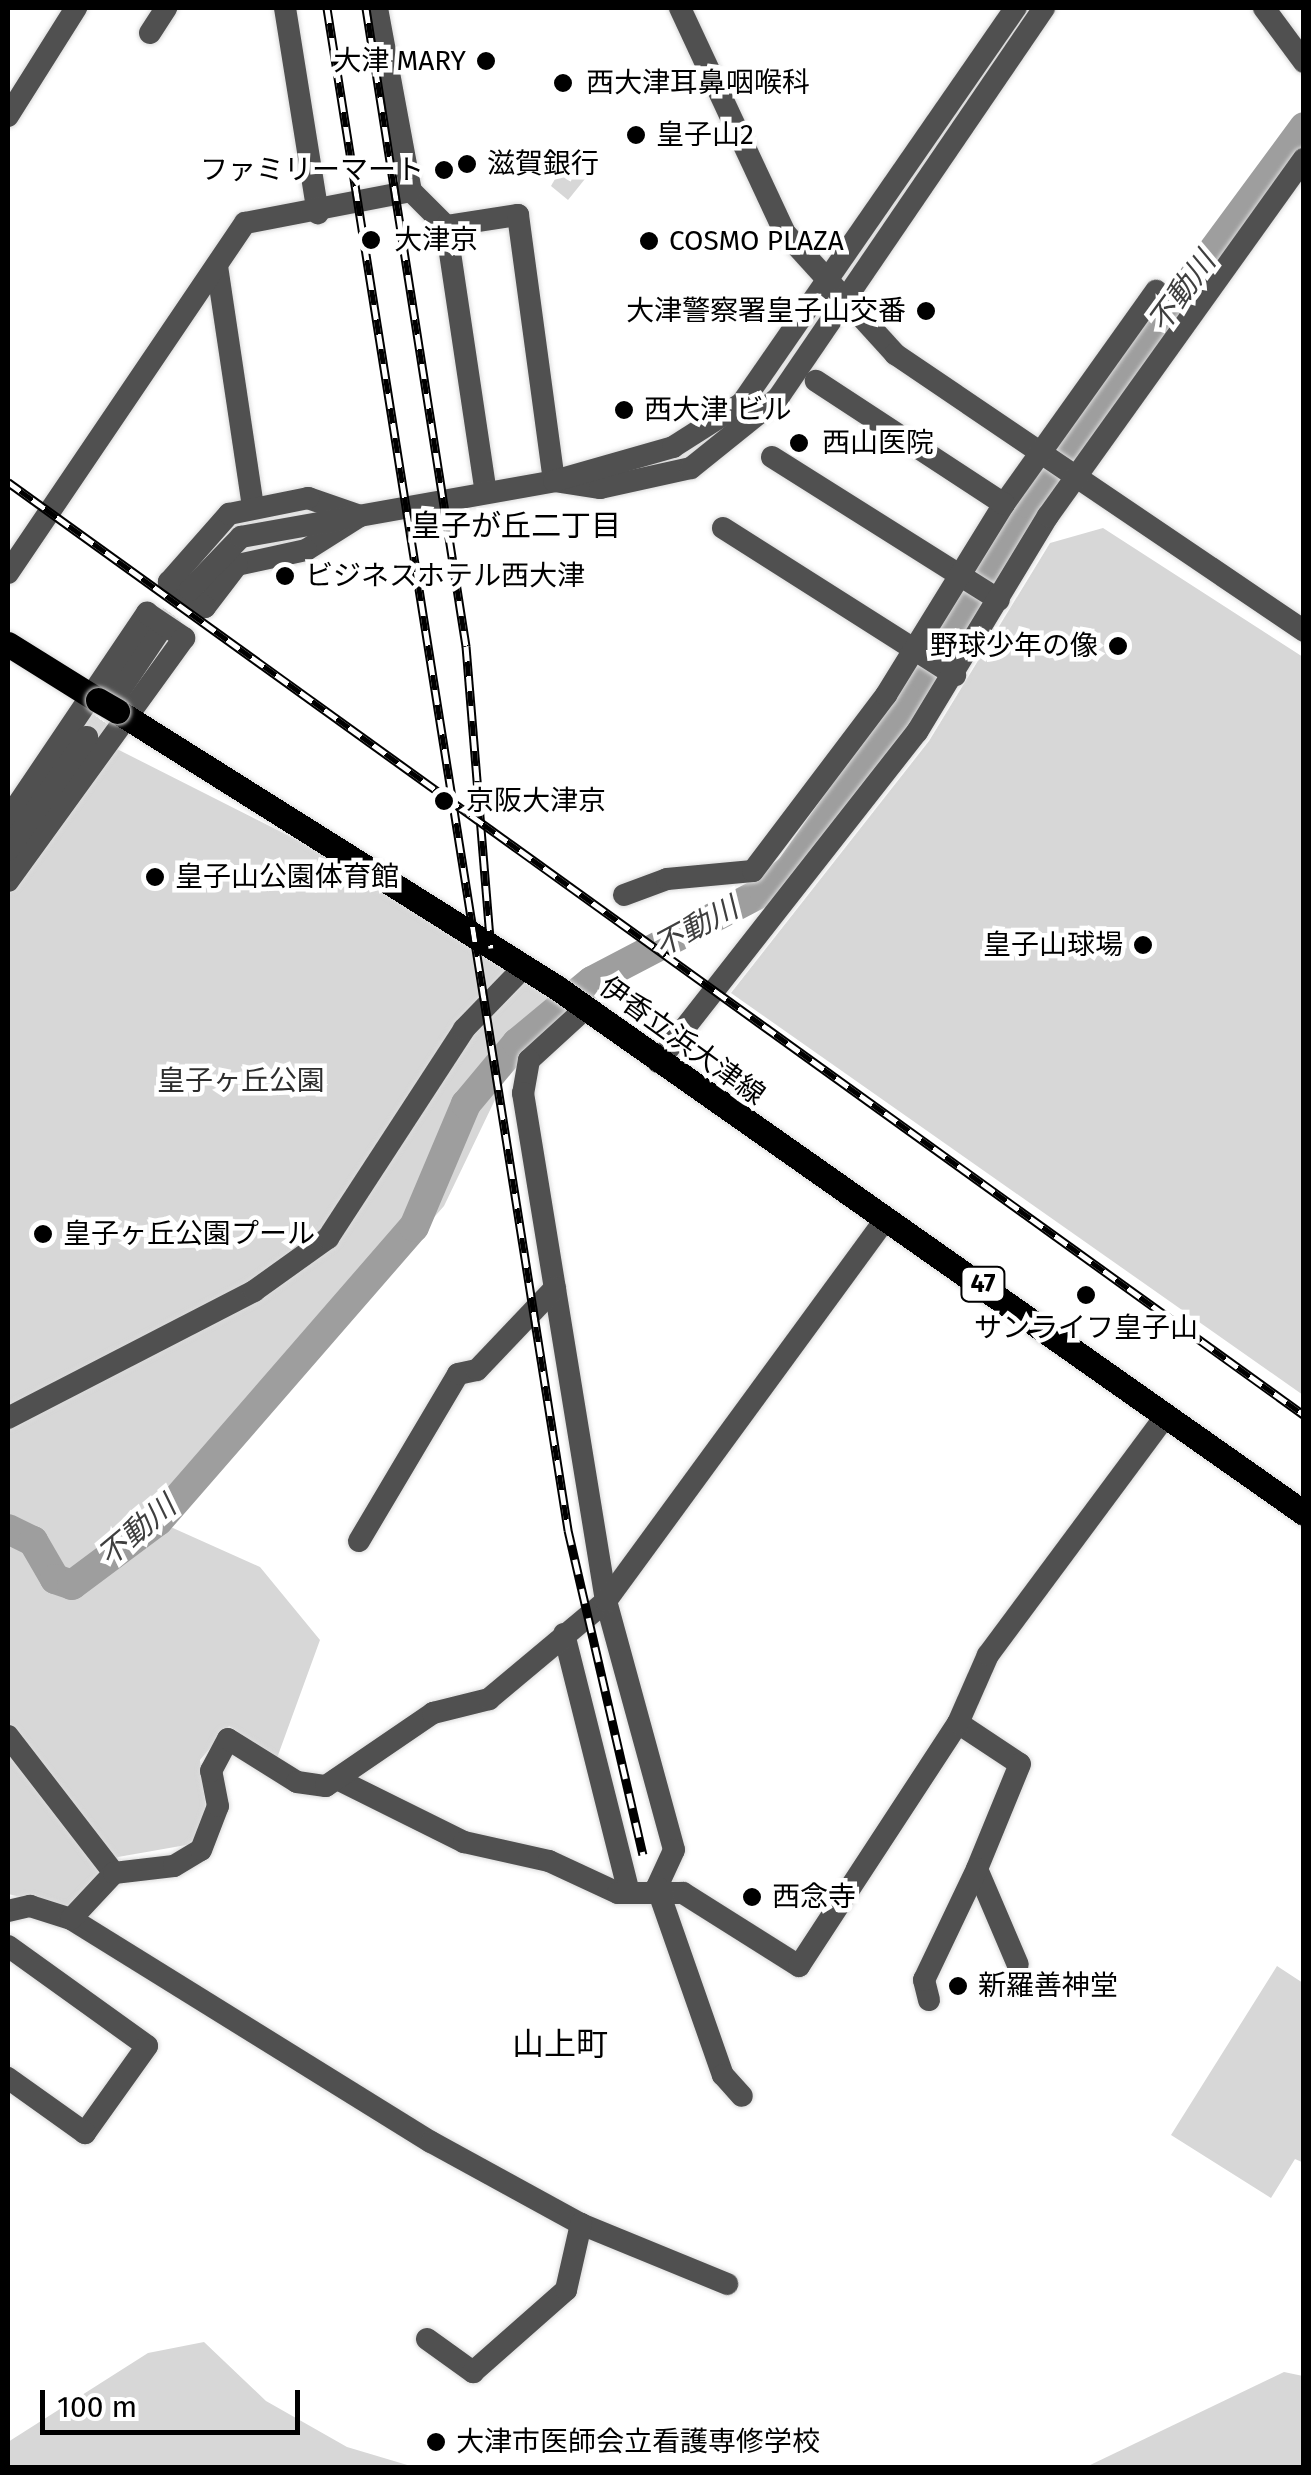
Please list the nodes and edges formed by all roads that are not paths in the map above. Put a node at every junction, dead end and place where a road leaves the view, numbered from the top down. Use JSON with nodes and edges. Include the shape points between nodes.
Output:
{"nodes":[{"id":1,"x":76,"y":8,"type":"edge"},
{"id":2,"x":166,"y":8,"type":"edge"},
{"id":3,"x":285,"y":8,"type":"edge"},
{"id":4,"x":378,"y":8,"type":"edge"},
{"id":5,"x":680,"y":8,"type":"edge"},
{"id":6,"x":1016,"y":8,"type":"edge"},
{"id":7,"x":1044,"y":8,"type":"edge"},
{"id":8,"x":1264,"y":8,"type":"edge"},
{"id":9,"x":150,"y":32,"type":"dead end"},
{"id":10,"x":1304,"y":62,"type":"edge"},
{"id":11,"x":8,"y":116,"type":"edge"},
{"id":12,"x":1304,"y":160,"type":"edge"},
{"id":13,"x":411,"y":191,"type":"junction"},
{"id":14,"x":318,"y":212,"type":"junction"},
{"id":15,"x":446,"y":226,"type":"junction"},
{"id":16,"x":217,"y":266,"type":"junction"},
{"id":17,"x":828,"y":280,"type":"junction"},
{"id":18,"x":1156,"y":291,"type":"dead end"},
{"id":19,"x":848,"y":302,"type":"junction"},
{"id":20,"x":1133,"y":324,"type":"junction"},
{"id":21,"x":1168,"y":348,"type":"junction"},
{"id":22,"x":816,"y":380,"type":"dead end"},
{"id":23,"x":1038,"y":456,"type":"junction"},
{"id":24,"x":772,"y":457,"type":"dead end"},
{"id":25,"x":1069,"y":478,"type":"junction"},
{"id":26,"x":554,"y":480,"type":"junction"},
{"id":27,"x":486,"y":493,"type":"junction"},
{"id":28,"x":1004,"y":504,"type":"junction"},
{"id":29,"x":253,"y":506,"type":"junction"},
{"id":30,"x":360,"y":516,"type":"junction"},
{"id":31,"x":723,"y":528,"type":"dead end"},
{"id":32,"x":8,"y":573,"type":"edge"},
{"id":33,"x":961,"y":575,"type":"junction"},
{"id":34,"x":190,"y":590,"type":"tunnel mouth"},
{"id":35,"x":998,"y":599,"type":"junction"},
{"id":36,"x":1304,"y":630,"type":"edge"},
{"id":37,"x":159,"y":632,"type":"tunnel mouth"},
{"id":38,"x":8,"y":644,"type":"edge"},
{"id":39,"x":916,"y":652,"type":"junction"},
{"id":40,"x":954,"y":675,"type":"junction"},
{"id":41,"x":110,"y":704,"type":"junction"},
{"id":42,"x":87,"y":737,"type":"tunnel mouth"},
{"id":43,"x":842,"y":761,"type":"junction"},
{"id":44,"x":877,"y":786,"type":"junction"},
{"id":45,"x":8,"y":818,"type":"edge"},
{"id":46,"x":8,"y":850,"type":"edge"},
{"id":47,"x":759,"y":865,"type":"junction"},
{"id":48,"x":8,"y":881,"type":"edge"},
{"id":49,"x":792,"y":894,"type":"junction"},
{"id":50,"x":624,"y":895,"type":"dead end"},
{"id":51,"x":524,"y":967,"type":"junction"},
{"id":52,"x":584,"y":1007,"type":"junction"},
{"id":53,"x":658,"y":1062,"type":"junction"},
{"id":54,"x":886,"y":1218,"type":"junction"},
{"id":55,"x":554,"y":1288,"type":"junction"},
{"id":56,"x":1165,"y":1417,"type":"junction"},
{"id":57,"x":8,"y":1418,"type":"edge"},
{"id":58,"x":1304,"y":1514,"type":"edge"},
{"id":59,"x":359,"y":1541,"type":"dead end"},
{"id":60,"x":606,"y":1601,"type":"junction"},
{"id":61,"x":564,"y":1634,"type":"junction"},
{"id":62,"x":958,"y":1723,"type":"junction"},
{"id":63,"x":8,"y":1736,"type":"edge"},
{"id":64,"x":337,"y":1780,"type":"junction"},
{"id":65,"x":978,"y":1869,"type":"junction"},
{"id":66,"x":114,"y":1873,"type":"junction"},
{"id":67,"x":657,"y":1888,"type":"junction"},
{"id":68,"x":628,"y":1892,"type":"junction"},
{"id":69,"x":8,"y":1911,"type":"edge"},
{"id":70,"x":71,"y":1920,"type":"junction"},
{"id":71,"x":8,"y":1946,"type":"edge"},
{"id":72,"x":1018,"y":1964,"type":"dead end"},
{"id":73,"x":929,"y":2000,"type":"dead end"},
{"id":74,"x":8,"y":2078,"type":"edge"},
{"id":75,"x":742,"y":2096,"type":"dead end"},
{"id":76,"x":581,"y":2224,"type":"junction"},
{"id":77,"x":727,"y":2284,"type":"dead end"},
{"id":78,"x":427,"y":2338,"type":"dead end"}],
"edges":[{"from":1,"to":11,"type":"street"},
{"from":2,"to":9,"type":"street"},
{"from":3,"to":14,"type":"street"},
{"from":4,"to":13,"type":"street"},
{"from":5,"to":17,"type":"street","via":[[744,160],[785,232]]},
{"from":6,"to":17,"type":"street"},
{"from":7,"to":19,"type":"street"},
{"from":8,"to":10,"type":"street"},
{"from":12,"to":21,"type":"street"},
{"from":13,"to":14,"type":"street"},
{"from":13,"to":15,"type":"street"},
{"from":14,"to":16,"type":"street","via":[[246,223]]},
{"from":15,"to":26,"type":"street","via":[[518,215]]},
{"from":15,"to":27,"type":"street"},
{"from":16,"to":29,"type":"street"},
{"from":16,"to":32,"type":"street"},
{"from":17,"to":19,"type":"street"},
{"from":17,"to":26,"type":"street","via":[[742,403],[673,448]]},
{"from":18,"to":20,"type":"street"},
{"from":19,"to":23,"type":"street","via":[[895,354]]},
{"from":19,"to":26,"type":"street","via":[[778,398],[691,468],[600,488]]},
{"from":20,"to":21,"type":"street"},
{"from":20,"to":23,"type":"street"},
{"from":21,"to":25,"type":"street"},
{"from":22,"to":28,"type":"street"},
{"from":23,"to":25,"type":"street"},
{"from":23,"to":28,"type":"street"},
{"from":24,"to":33,"type":"street"},
{"from":25,"to":35,"type":"street"},
{"from":25,"to":36,"type":"street"},
{"from":26,"to":27,"type":"street"},
{"from":27,"to":30,"type":"street"},
{"from":28,"to":33,"type":"street"},
{"from":29,"to":30,"type":"street","via":[[308,498]]},
{"from":29,"to":30,"type":"street","via":[[208,528],[169,582],[205,607],[237,565],[306,550]]},
{"from":30,"to":34,"type":"street","via":[[241,537]]},
{"from":31,"to":39,"type":"street"},
{"from":33,"to":35,"type":"street"},
{"from":33,"to":39,"type":"street"},
{"from":35,"to":40,"type":"street"},
{"from":37,"to":41,"type":"street"},
{"from":38,"to":41,"type":"main road","name":"伊香立浜大津線","number":"47"},
{"from":39,"to":40,"type":"street"},
{"from":39,"to":43,"type":"street"},
{"from":40,"to":44,"type":"street"},
{"from":41,"to":45,"type":"street"},
{"from":41,"to":48,"type":"street"},
{"from":41,"to":51,"type":"main road","name":"伊香立浜大津線","number":"47"},
{"from":42,"to":46,"type":"street"},
{"from":43,"to":44,"type":"street"},
{"from":43,"to":47,"type":"street"},
{"from":44,"to":49,"type":"street"},
{"from":47,"to":49,"type":"street"},
{"from":47,"to":50,"type":"street","via":[[742,876],[666,879]]},
{"from":49,"to":53,"type":"street"},
{"from":51,"to":52,"type":"main road","name":"伊香立浜大津線","number":"47"},
{"from":51,"to":57,"type":"street","via":[[464,1029],[328,1238],[254,1290]]},
{"from":52,"to":53,"type":"main road","name":"伊香立浜大津線","number":"47"},
{"from":52,"to":55,"type":"street","via":[[524,1068]]},
{"from":53,"to":54,"type":"main road","name":"伊香立浜大津線","number":"47"},
{"from":54,"to":56,"type":"main road","name":"伊香立浜大津線","number":"47"},
{"from":54,"to":60,"type":"street","via":[[662,1536]]},
{"from":55,"to":59,"type":"street","via":[[477,1370],[458,1374]]},
{"from":55,"to":60,"type":"street"},
{"from":56,"to":58,"type":"main road","name":"伊香立浜大津線","number":"47"},
{"from":56,"to":62,"type":"street","via":[[988,1655]]},
{"from":60,"to":61,"type":"street"},
{"from":60,"to":67,"type":"street","via":[[674,1850]]},
{"from":61,"to":64,"type":"street","via":[[489,1699],[432,1713]]},
{"from":61,"to":68,"type":"street"},
{"from":62,"to":65,"type":"street","via":[[1020,1764]]},
{"from":62,"to":67,"type":"street","via":[[798,1966],[682,1893]]},
{"from":63,"to":66,"type":"street"},
{"from":64,"to":66,"type":"street","via":[[297,1782],[228,1740],[210,1770],[218,1806],[201,1850],[174,1866]]},
{"from":64,"to":68,"type":"street","via":[[464,1842]]},
{"from":65,"to":72,"type":"street"},
{"from":65,"to":73,"type":"street","via":[[924,1980]]},
{"from":66,"to":70,"type":"street"},
{"from":67,"to":68,"type":"street"},
{"from":67,"to":75,"type":"street","via":[[723,2075]]},
{"from":69,"to":70,"type":"street","via":[[30,1906]]},
{"from":70,"to":76,"type":"street","via":[[184,1996]]},
{"from":71,"to":74,"type":"street","via":[[146,2046],[86,2133]]},
{"from":76,"to":77,"type":"street"},
{"from":76,"to":78,"type":"street","via":[[566,2290],[473,2372]]}]}
